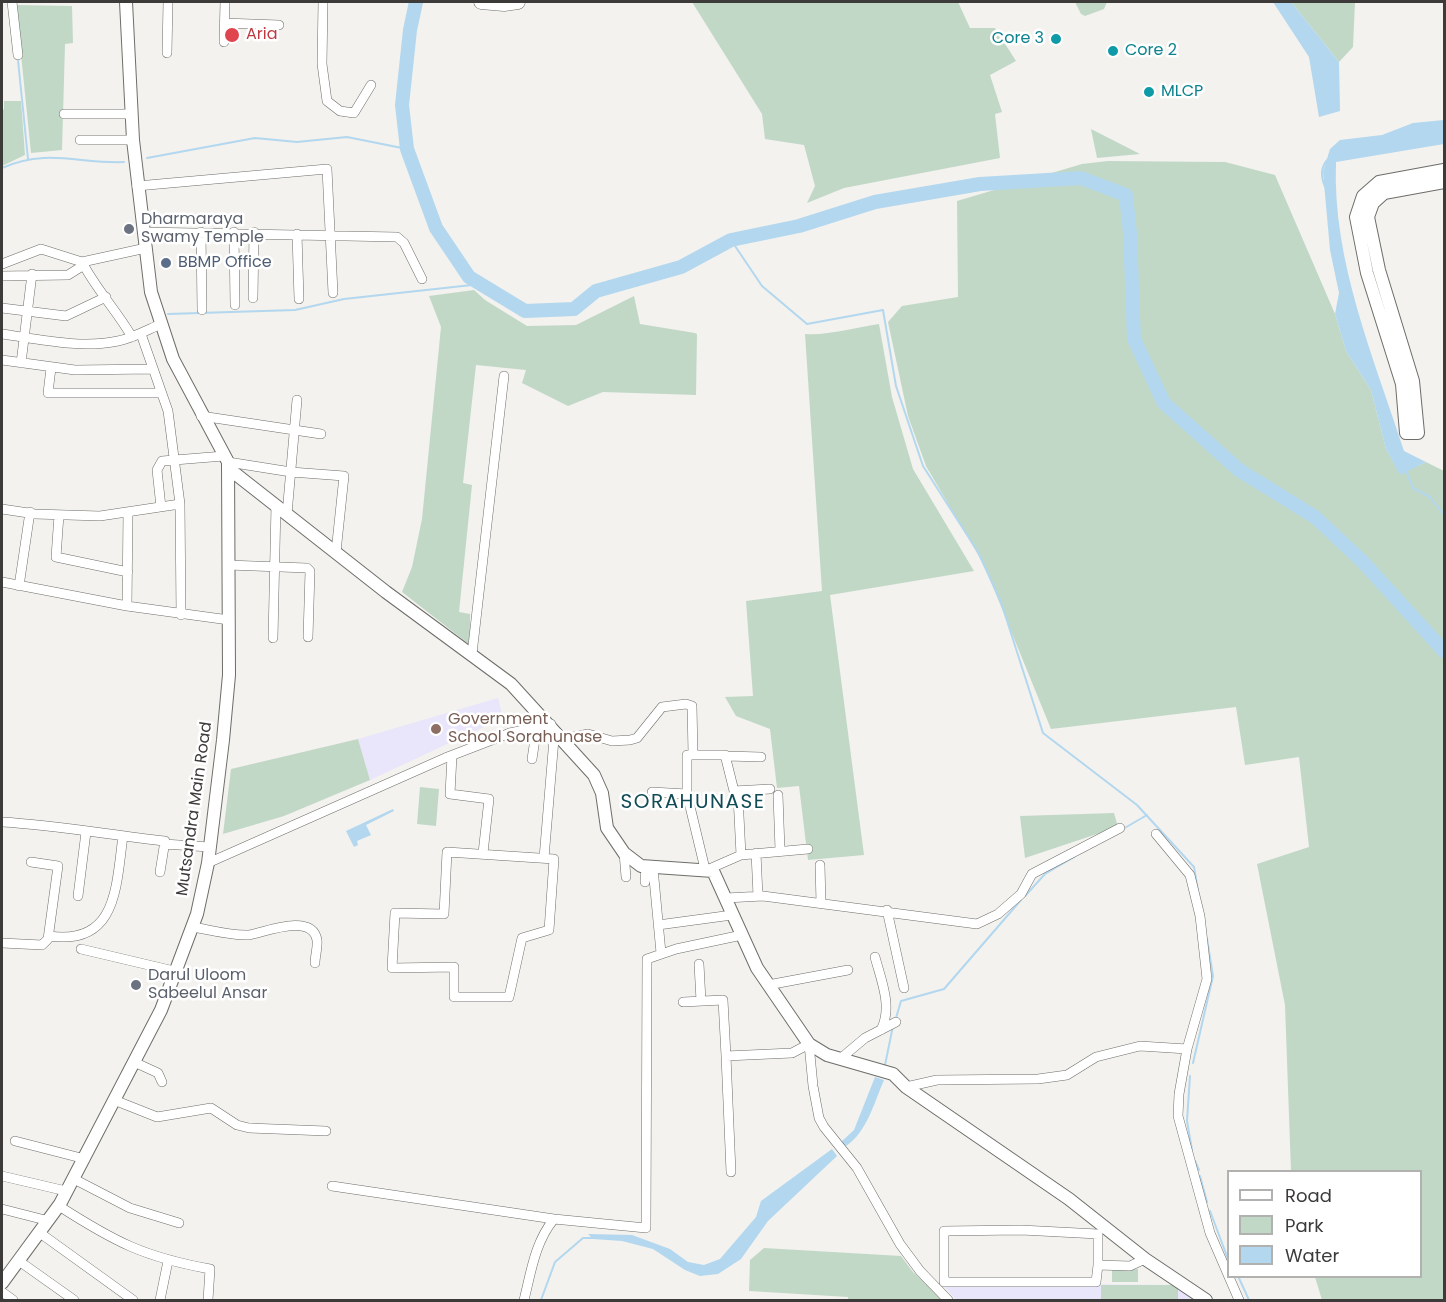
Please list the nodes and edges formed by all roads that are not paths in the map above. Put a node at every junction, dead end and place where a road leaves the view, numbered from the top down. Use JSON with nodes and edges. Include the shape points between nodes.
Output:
{"nodes":[{"id":1,"x":12,"y":2,"type":"edge"},
{"id":2,"x":126,"y":2,"type":"edge"},
{"id":3,"x":168,"y":2,"type":"edge"},
{"id":4,"x":225,"y":2,"type":"edge"},
{"id":5,"x":323,"y":2,"type":"edge"},
{"id":6,"x":481,"y":2,"type":"edge"},
{"id":7,"x":509,"y":3,"type":"edge"},
{"id":8,"x":224,"y":23,"type":"junction"},
{"id":9,"x":279,"y":25,"type":"dead end"},
{"id":10,"x":224,"y":42,"type":"dead end"},
{"id":11,"x":167,"y":53,"type":"dead end"},
{"id":12,"x":18,"y":55,"type":"dead end"},
{"id":13,"x":371,"y":85,"type":"dead end"},
{"id":14,"x":64,"y":114,"type":"dead end"},
{"id":15,"x":131,"y":114,"type":"junction"},
{"id":16,"x":80,"y":140,"type":"dead end"},
{"id":17,"x":133,"y":140,"type":"junction"},
{"id":18,"x":1444,"y":170,"type":"edge"},
{"id":19,"x":1444,"y":182,"type":"edge"},
{"id":20,"x":137,"y":186,"type":"junction"},
{"id":21,"x":143,"y":232,"type":"junction"},
{"id":22,"x":201,"y":232,"type":"junction"},
{"id":23,"x":234,"y":232,"type":"junction"},
{"id":24,"x":254,"y":232,"type":"junction"},
{"id":25,"x":297,"y":234,"type":"junction"},
{"id":26,"x":331,"y":235,"type":"junction"},
{"id":27,"x":146,"y":248,"type":"junction"},
{"id":28,"x":2,"y":264,"type":"edge"},
{"id":29,"x":83,"y":264,"type":"junction"},
{"id":30,"x":32,"y":274,"type":"junction"},
{"id":31,"x":2,"y":276,"type":"edge"},
{"id":32,"x":422,"y":279,"type":"dead end"},
{"id":33,"x":333,"y":293,"type":"dead end"},
{"id":34,"x":106,"y":297,"type":"junction"},
{"id":35,"x":253,"y":298,"type":"dead end"},
{"id":36,"x":299,"y":299,"type":"dead end"},
{"id":37,"x":235,"y":305,"type":"dead end"},
{"id":38,"x":2,"y":308,"type":"edge"},
{"id":39,"x":202,"y":310,"type":"dead end"},
{"id":40,"x":27,"y":311,"type":"junction"},
{"id":41,"x":161,"y":324,"type":"junction"},
{"id":42,"x":2,"y":334,"type":"edge"},
{"id":43,"x":136,"y":335,"type":"junction"},
{"id":44,"x":24,"y":337,"type":"junction"},
{"id":45,"x":1400,"y":357,"type":"junction"},
{"id":46,"x":2,"y":360,"type":"edge"},
{"id":47,"x":21,"y":363,"type":"junction"},
{"id":48,"x":51,"y":368,"type":"junction"},
{"id":49,"x":153,"y":369,"type":"junction"},
{"id":50,"x":504,"y":376,"type":"dead end"},
{"id":51,"x":161,"y":393,"type":"junction"},
{"id":52,"x":297,"y":400,"type":"dead end"},
{"id":53,"x":201,"y":416,"type":"junction"},
{"id":54,"x":293,"y":430,"type":"junction"},
{"id":55,"x":1412,"y":433,"type":"dead end"},
{"id":56,"x":321,"y":434,"type":"dead end"},
{"id":57,"x":175,"y":458,"type":"junction"},
{"id":58,"x":227,"y":462,"type":"junction"},
{"id":59,"x":291,"y":472,"type":"junction"},
{"id":60,"x":180,"y":504,"type":"junction"},
{"id":61,"x":276,"y":506,"type":"junction"},
{"id":62,"x":161,"y":507,"type":"junction"},
{"id":63,"x":2,"y":509,"type":"edge"},
{"id":64,"x":30,"y":512,"type":"junction"},
{"id":65,"x":128,"y":513,"type":"junction"},
{"id":66,"x":287,"y":514,"type":"junction"},
{"id":67,"x":59,"y":515,"type":"junction"},
{"id":68,"x":336,"y":552,"type":"junction"},
{"id":69,"x":228,"y":565,"type":"junction"},
{"id":70,"x":274,"y":567,"type":"junction"},
{"id":71,"x":128,"y":572,"type":"junction"},
{"id":72,"x":2,"y":582,"type":"edge"},
{"id":73,"x":19,"y":586,"type":"junction"},
{"id":74,"x":127,"y":606,"type":"junction"},
{"id":75,"x":181,"y":615,"type":"junction"},
{"id":76,"x":228,"y":620,"type":"junction"},
{"id":77,"x":273,"y":638,"type":"dead end"},
{"id":78,"x":308,"y":638,"type":"dead end"},
{"id":79,"x":472,"y":654,"type":"junction"},
{"id":80,"x":537,"y":726,"type":"junction"},
{"id":81,"x":557,"y":732,"type":"junction"},
{"id":82,"x":693,"y":754,"type":"junction"},
{"id":83,"x":452,"y":756,"type":"junction"},
{"id":84,"x":727,"y":756,"type":"junction"},
{"id":85,"x":761,"y":757,"type":"dead end"},
{"id":86,"x":532,"y":759,"type":"dead end"},
{"id":87,"x":652,"y":792,"type":"dead end"},
{"id":88,"x":687,"y":794,"type":"junction"},
{"id":89,"x":738,"y":796,"type":"dead end"},
{"id":90,"x":2,"y":822,"type":"edge"},
{"id":91,"x":1120,"y":828,"type":"dead end"},
{"id":92,"x":86,"y":832,"type":"junction"},
{"id":93,"x":1156,"y":834,"type":"dead end"},
{"id":94,"x":123,"y":836,"type":"junction"},
{"id":95,"x":164,"y":844,"type":"junction"},
{"id":96,"x":209,"y":847,"type":"junction"},
{"id":97,"x":808,"y":849,"type":"dead end"},
{"id":98,"x":780,"y":850,"type":"junction"},
{"id":99,"x":483,"y":853,"type":"junction"},
{"id":100,"x":624,"y":853,"type":"junction"},
{"id":101,"x":756,"y":853,"type":"junction"},
{"id":102,"x":741,"y":855,"type":"junction"},
{"id":103,"x":544,"y":858,"type":"junction"},
{"id":104,"x":31,"y":862,"type":"dead end"},
{"id":105,"x":208,"y":863,"type":"junction"},
{"id":106,"x":820,"y":865,"type":"dead end"},
{"id":107,"x":650,"y":867,"type":"junction"},
{"id":108,"x":707,"y":869,"type":"junction"},
{"id":109,"x":160,"y":872,"type":"dead end"},
{"id":110,"x":626,"y":877,"type":"dead end"},
{"id":111,"x":645,"y":882,"type":"dead end"},
{"id":112,"x":78,"y":896,"type":"dead end"},
{"id":113,"x":758,"y":896,"type":"junction"},
{"id":114,"x":726,"y":898,"type":"junction"},
{"id":115,"x":821,"y":903,"type":"junction"},
{"id":116,"x":887,"y":910,"type":"junction"},
{"id":117,"x":732,"y":915,"type":"junction"},
{"id":118,"x":658,"y":925,"type":"junction"},
{"id":119,"x":193,"y":927,"type":"junction"},
{"id":120,"x":742,"y":935,"type":"junction"},
{"id":121,"x":49,"y":936,"type":"junction"},
{"id":122,"x":2,"y":943,"type":"edge"},
{"id":123,"x":81,"y":949,"type":"dead end"},
{"id":124,"x":661,"y":953,"type":"junction"},
{"id":125,"x":875,"y":957,"type":"dead end"},
{"id":126,"x":315,"y":963,"type":"dead end"},
{"id":127,"x":699,"y":964,"type":"dead end"},
{"id":128,"x":848,"y":970,"type":"dead end"},
{"id":129,"x":174,"y":971,"type":"junction"},
{"id":130,"x":768,"y":985,"type":"junction"},
{"id":131,"x":904,"y":988,"type":"dead end"},
{"id":132,"x":701,"y":1001,"type":"junction"},
{"id":133,"x":683,"y":1002,"type":"dead end"},
{"id":134,"x":893,"y":1024,"type":"dead end"},
{"id":135,"x":880,"y":1030,"type":"junction"},
{"id":136,"x":809,"y":1044,"type":"junction"},
{"id":137,"x":1187,"y":1049,"type":"junction"},
{"id":138,"x":726,"y":1056,"type":"junction"},
{"id":139,"x":840,"y":1059,"type":"junction"},
{"id":140,"x":134,"y":1062,"type":"junction"},
{"id":141,"x":162,"y":1082,"type":"dead end"},
{"id":142,"x":906,"y":1087,"type":"junction"},
{"id":143,"x":114,"y":1100,"type":"junction"},
{"id":144,"x":326,"y":1131,"type":"dead end"},
{"id":145,"x":15,"y":1141,"type":"dead end"},
{"id":146,"x":85,"y":1159,"type":"junction"},
{"id":147,"x":731,"y":1172,"type":"dead end"},
{"id":148,"x":2,"y":1176,"type":"edge"},
{"id":149,"x":74,"y":1179,"type":"junction"},
{"id":150,"x":332,"y":1185,"type":"dead end"},
{"id":151,"x":66,"y":1191,"type":"junction"},
{"id":152,"x":59,"y":1206,"type":"junction"},
{"id":153,"x":2,"y":1209,"type":"edge"},
{"id":154,"x":554,"y":1219,"type":"junction"},
{"id":155,"x":49,"y":1221,"type":"junction"},
{"id":156,"x":179,"y":1223,"type":"dead end"},
{"id":157,"x":40,"y":1233,"type":"junction"},
{"id":158,"x":1145,"y":1259,"type":"junction"},
{"id":159,"x":168,"y":1261,"type":"junction"},
{"id":160,"x":19,"y":1262,"type":"junction"},
{"id":161,"x":1098,"y":1265,"type":"junction"},
{"id":162,"x":1227,"y":1272,"type":"edge"},
{"id":163,"x":1229,"y":1278,"type":"edge"},
{"id":164,"x":2,"y":1283,"type":"edge"},
{"id":165,"x":2,"y":1292,"type":"edge"},
{"id":166,"x":13,"y":1300,"type":"edge"},
{"id":167,"x":74,"y":1300,"type":"edge"},
{"id":168,"x":133,"y":1300,"type":"edge"},
{"id":169,"x":160,"y":1300,"type":"edge"},
{"id":170,"x":208,"y":1300,"type":"edge"},
{"id":171,"x":524,"y":1300,"type":"edge"},
{"id":172,"x":948,"y":1300,"type":"edge"},
{"id":173,"x":1206,"y":1300,"type":"edge"},
{"id":174,"x":1239,"y":1300,"type":"edge"}],
"edges":[{"from":1,"to":12,"type":"street"},
{"from":2,"to":15,"type":"street"},
{"from":3,"to":11,"type":"street"},
{"from":4,"to":8,"type":"street"},
{"from":5,"to":13,"type":"street","via":[[322,75],[327,101],[340,111],[354,113]]},
{"from":6,"to":7,"type":"main road"},
{"from":8,"to":9,"type":"street"},
{"from":8,"to":10,"type":"street"},
{"from":14,"to":15,"type":"street"},
{"from":15,"to":17,"type":"street"},
{"from":16,"to":17,"type":"street"},
{"from":17,"to":20,"type":"street"},
{"from":18,"to":45,"type":"street","via":[[1378,182],[1363,196],[1357,209],[1367,273]]},
{"from":19,"to":45,"type":"street","via":[[1389,191],[1376,199],[1369,212]]},
{"from":20,"to":21,"type":"street"},
{"from":20,"to":26,"type":"street","via":[[323,168],[329,173]]},
{"from":21,"to":22,"type":"street"},
{"from":21,"to":27,"type":"street"},
{"from":22,"to":23,"type":"street"},
{"from":22,"to":39,"type":"street"},
{"from":23,"to":24,"type":"street"},
{"from":23,"to":37,"type":"street"},
{"from":24,"to":25,"type":"street"},
{"from":24,"to":35,"type":"street"},
{"from":25,"to":26,"type":"street"},
{"from":25,"to":36,"type":"street"},
{"from":26,"to":32,"type":"street","via":[[397,237]]},
{"from":26,"to":33,"type":"street"},
{"from":27,"to":29,"type":"street"},
{"from":27,"to":41,"type":"street"},
{"from":28,"to":29,"type":"street","via":[[41,249]]},
{"from":29,"to":30,"type":"street","via":[[68,275]]},
{"from":29,"to":34,"type":"street"},
{"from":30,"to":31,"type":"street"},
{"from":30,"to":40,"type":"street"},
{"from":34,"to":40,"type":"street","via":[[66,316]]},
{"from":34,"to":43,"type":"street"},
{"from":38,"to":40,"type":"street"},
{"from":40,"to":44,"type":"street"},
{"from":41,"to":43,"type":"street"},
{"from":41,"to":53,"type":"street"},
{"from":42,"to":44,"type":"street"},
{"from":43,"to":44,"type":"street","via":[[106,343]]},
{"from":43,"to":49,"type":"street"},
{"from":44,"to":47,"type":"street"},
{"from":45,"to":55,"type":"street","via":[[1416,393]]},
{"from":46,"to":47,"type":"street"},
{"from":47,"to":48,"type":"street"},
{"from":48,"to":49,"type":"street"},
{"from":48,"to":51,"type":"street","via":[[48,393]]},
{"from":49,"to":51,"type":"street"},
{"from":50,"to":79,"type":"street"},
{"from":51,"to":57,"type":"street","via":[[168,411]]},
{"from":52,"to":54,"type":"street"},
{"from":53,"to":54,"type":"street"},
{"from":53,"to":58,"type":"street"},
{"from":54,"to":56,"type":"street"},
{"from":54,"to":59,"type":"street"},
{"from":57,"to":58,"type":"street"},
{"from":57,"to":60,"type":"street"},
{"from":57,"to":62,"type":"street","via":[[162,461],[158,470]]},
{"from":58,"to":59,"type":"street"},
{"from":58,"to":61,"type":"street"},
{"from":58,"to":69,"type":"street","name":"Mutsandra Main Road"},
{"from":59,"to":66,"type":"street"},
{"from":59,"to":68,"type":"street","via":[[344,476]]},
{"from":60,"to":62,"type":"street"},
{"from":60,"to":75,"type":"street"},
{"from":61,"to":66,"type":"street"},
{"from":61,"to":70,"type":"street"},
{"from":62,"to":65,"type":"street"},
{"from":63,"to":64,"type":"street"},
{"from":64,"to":67,"type":"street"},
{"from":64,"to":73,"type":"street"},
{"from":65,"to":67,"type":"street"},
{"from":65,"to":71,"type":"street"},
{"from":66,"to":68,"type":"street"},
{"from":67,"to":71,"type":"street","via":[[56,556]]},
{"from":68,"to":79,"type":"street"},
{"from":69,"to":70,"type":"street"},
{"from":69,"to":76,"type":"street","name":"Mutsandra Main Road"},
{"from":70,"to":77,"type":"street"},
{"from":70,"to":78,"type":"street","via":[[310,571]]},
{"from":71,"to":74,"type":"street"},
{"from":72,"to":73,"type":"street"},
{"from":73,"to":74,"type":"street"},
{"from":74,"to":75,"type":"street"},
{"from":75,"to":76,"type":"street"},
{"from":76,"to":96,"type":"street","name":"Mutsandra Main Road","via":[[229,675]]},
{"from":79,"to":81,"type":"street","via":[[511,684]]},
{"from":80,"to":81,"type":"street"},
{"from":80,"to":83,"type":"street"},
{"from":80,"to":86,"type":"street"},
{"from":81,"to":82,"type":"street","via":[[630,740],[637,738],[662,707],[686,704],[692,706]]},
{"from":81,"to":100,"type":"street","via":[[598,783],[607,828]]},
{"from":81,"to":103,"type":"street"},
{"from":82,"to":84,"type":"street"},
{"from":82,"to":88,"type":"street","via":[[686,758]]},
{"from":83,"to":99,"type":"street","via":[[450,794],[489,799]]},
{"from":83,"to":105,"type":"street"},
{"from":84,"to":85,"type":"street"},
{"from":84,"to":98,"type":"street","via":[[732,790],[774,792]]},
{"from":87,"to":88,"type":"street"},
{"from":88,"to":108,"type":"street"},
{"from":89,"to":102,"type":"street"},
{"from":90,"to":92,"type":"street","via":[[46,824]]},
{"from":91,"to":116,"type":"street","via":[[1032,874],[1021,894],[988,920],[967,924]]},
{"from":92,"to":94,"type":"street"},
{"from":92,"to":112,"type":"street"},
{"from":93,"to":137,"type":"street","via":[[1190,874],[1200,916],[1208,979]]},
{"from":94,"to":95,"type":"street","via":[[165,841]]},
{"from":94,"to":121,"type":"street","via":[[114,902],[109,912],[79,936]]},
{"from":95,"to":96,"type":"street"},
{"from":95,"to":109,"type":"street"},
{"from":96,"to":105,"type":"street","name":"Mutsandra Main Road"},
{"from":97,"to":98,"type":"street"},
{"from":98,"to":101,"type":"street"},
{"from":99,"to":103,"type":"street"},
{"from":99,"to":103,"type":"street","via":[[447,852],[444,914],[395,913],[392,968],[454,967],[454,997],[509,997],[522,938],[549,930],[554,859]]},
{"from":100,"to":107,"type":"street"},
{"from":100,"to":110,"type":"street"},
{"from":101,"to":102,"type":"street"},
{"from":101,"to":113,"type":"street"},
{"from":102,"to":108,"type":"street"},
{"from":104,"to":121,"type":"street","via":[[58,866]]},
{"from":105,"to":119,"type":"street","name":"Mutsandra Main Road"},
{"from":106,"to":115,"type":"street"},
{"from":107,"to":108,"type":"street"},
{"from":107,"to":111,"type":"street"},
{"from":107,"to":118,"type":"street"},
{"from":108,"to":114,"type":"street","via":[[720,882]]},
{"from":113,"to":114,"type":"street"},
{"from":113,"to":115,"type":"street"},
{"from":114,"to":117,"type":"street"},
{"from":115,"to":116,"type":"street"},
{"from":116,"to":131,"type":"street"},
{"from":117,"to":118,"type":"street"},
{"from":117,"to":120,"type":"street"},
{"from":118,"to":124,"type":"street"},
{"from":119,"to":126,"type":"street","via":[[247,935],[282,926],[302,928],[317,938]]},
{"from":119,"to":129,"type":"street","name":"Mutsandra Main Road"},
{"from":120,"to":124,"type":"street"},
{"from":120,"to":130,"type":"street"},
{"from":121,"to":122,"type":"street","via":[[42,945]]},
{"from":123,"to":129,"type":"street"},
{"from":124,"to":154,"type":"street","via":[[647,959],[646,1228]]},
{"from":125,"to":135,"type":"street","via":[[886,1001]]},
{"from":127,"to":132,"type":"street"},
{"from":128,"to":130,"type":"street"},
{"from":129,"to":140,"type":"street","name":"Mutsandra Main Road","via":[[161,1010]]},
{"from":130,"to":136,"type":"street"},
{"from":132,"to":133,"type":"street"},
{"from":132,"to":138,"type":"street","via":[[723,1000]]},
{"from":134,"to":135,"type":"street"},
{"from":135,"to":139,"type":"street"},
{"from":136,"to":138,"type":"street","via":[[792,1053]]},
{"from":136,"to":139,"type":"street"},
{"from":136,"to":172,"type":"street","via":[[819,1118],[857,1168],[900,1244]]},
{"from":137,"to":142,"type":"street","via":[[1140,1046],[1096,1057],[1067,1075],[1038,1079],[938,1080]]},
{"from":137,"to":162,"type":"street","via":[[1178,1116],[1210,1233]]},
{"from":138,"to":147,"type":"street"},
{"from":139,"to":142,"type":"street","via":[[893,1074]]},
{"from":140,"to":141,"type":"street","via":[[158,1073]]},
{"from":140,"to":143,"type":"street","name":"Mutsandra Main Road"},
{"from":142,"to":158,"type":"street","via":[[1069,1199]]},
{"from":143,"to":144,"type":"street","via":[[156,1117],[211,1108],[249,1128]]},
{"from":143,"to":146,"type":"street","name":"Mutsandra Main Road"},
{"from":145,"to":146,"type":"street"},
{"from":146,"to":149,"type":"street","name":"Mutsandra Main Road"},
{"from":148,"to":151,"type":"street"},
{"from":149,"to":151,"type":"street","name":"Mutsandra Main Road"},
{"from":149,"to":156,"type":"street","via":[[130,1208]]},
{"from":150,"to":154,"type":"street"},
{"from":151,"to":152,"type":"street","name":"Mutsandra Main Road"},
{"from":152,"to":155,"type":"street","name":"Mutsandra Main Road"},
{"from":152,"to":159,"type":"street","via":[[114,1240]]},
{"from":153,"to":155,"type":"street"},
{"from":154,"to":171,"type":"street","via":[[537,1249]]},
{"from":155,"to":157,"type":"street","name":"Mutsandra Main Road"},
{"from":157,"to":160,"type":"street","name":"Mutsandra Main Road"},
{"from":157,"to":168,"type":"street"},
{"from":158,"to":161,"type":"street","via":[[1130,1266]]},
{"from":158,"to":173,"type":"street"},
{"from":159,"to":169,"type":"street"},
{"from":159,"to":170,"type":"street","via":[[210,1269]]},
{"from":160,"to":164,"type":"street","name":"Mutsandra Main Road"},
{"from":160,"to":167,"type":"street"},
{"from":161,"to":161,"type":"street","via":[[1098,1234],[944,1231],[944,1282],[1096,1282]]},
{"from":163,"to":174,"type":"street"},
{"from":165,"to":166,"type":"street"}]}
